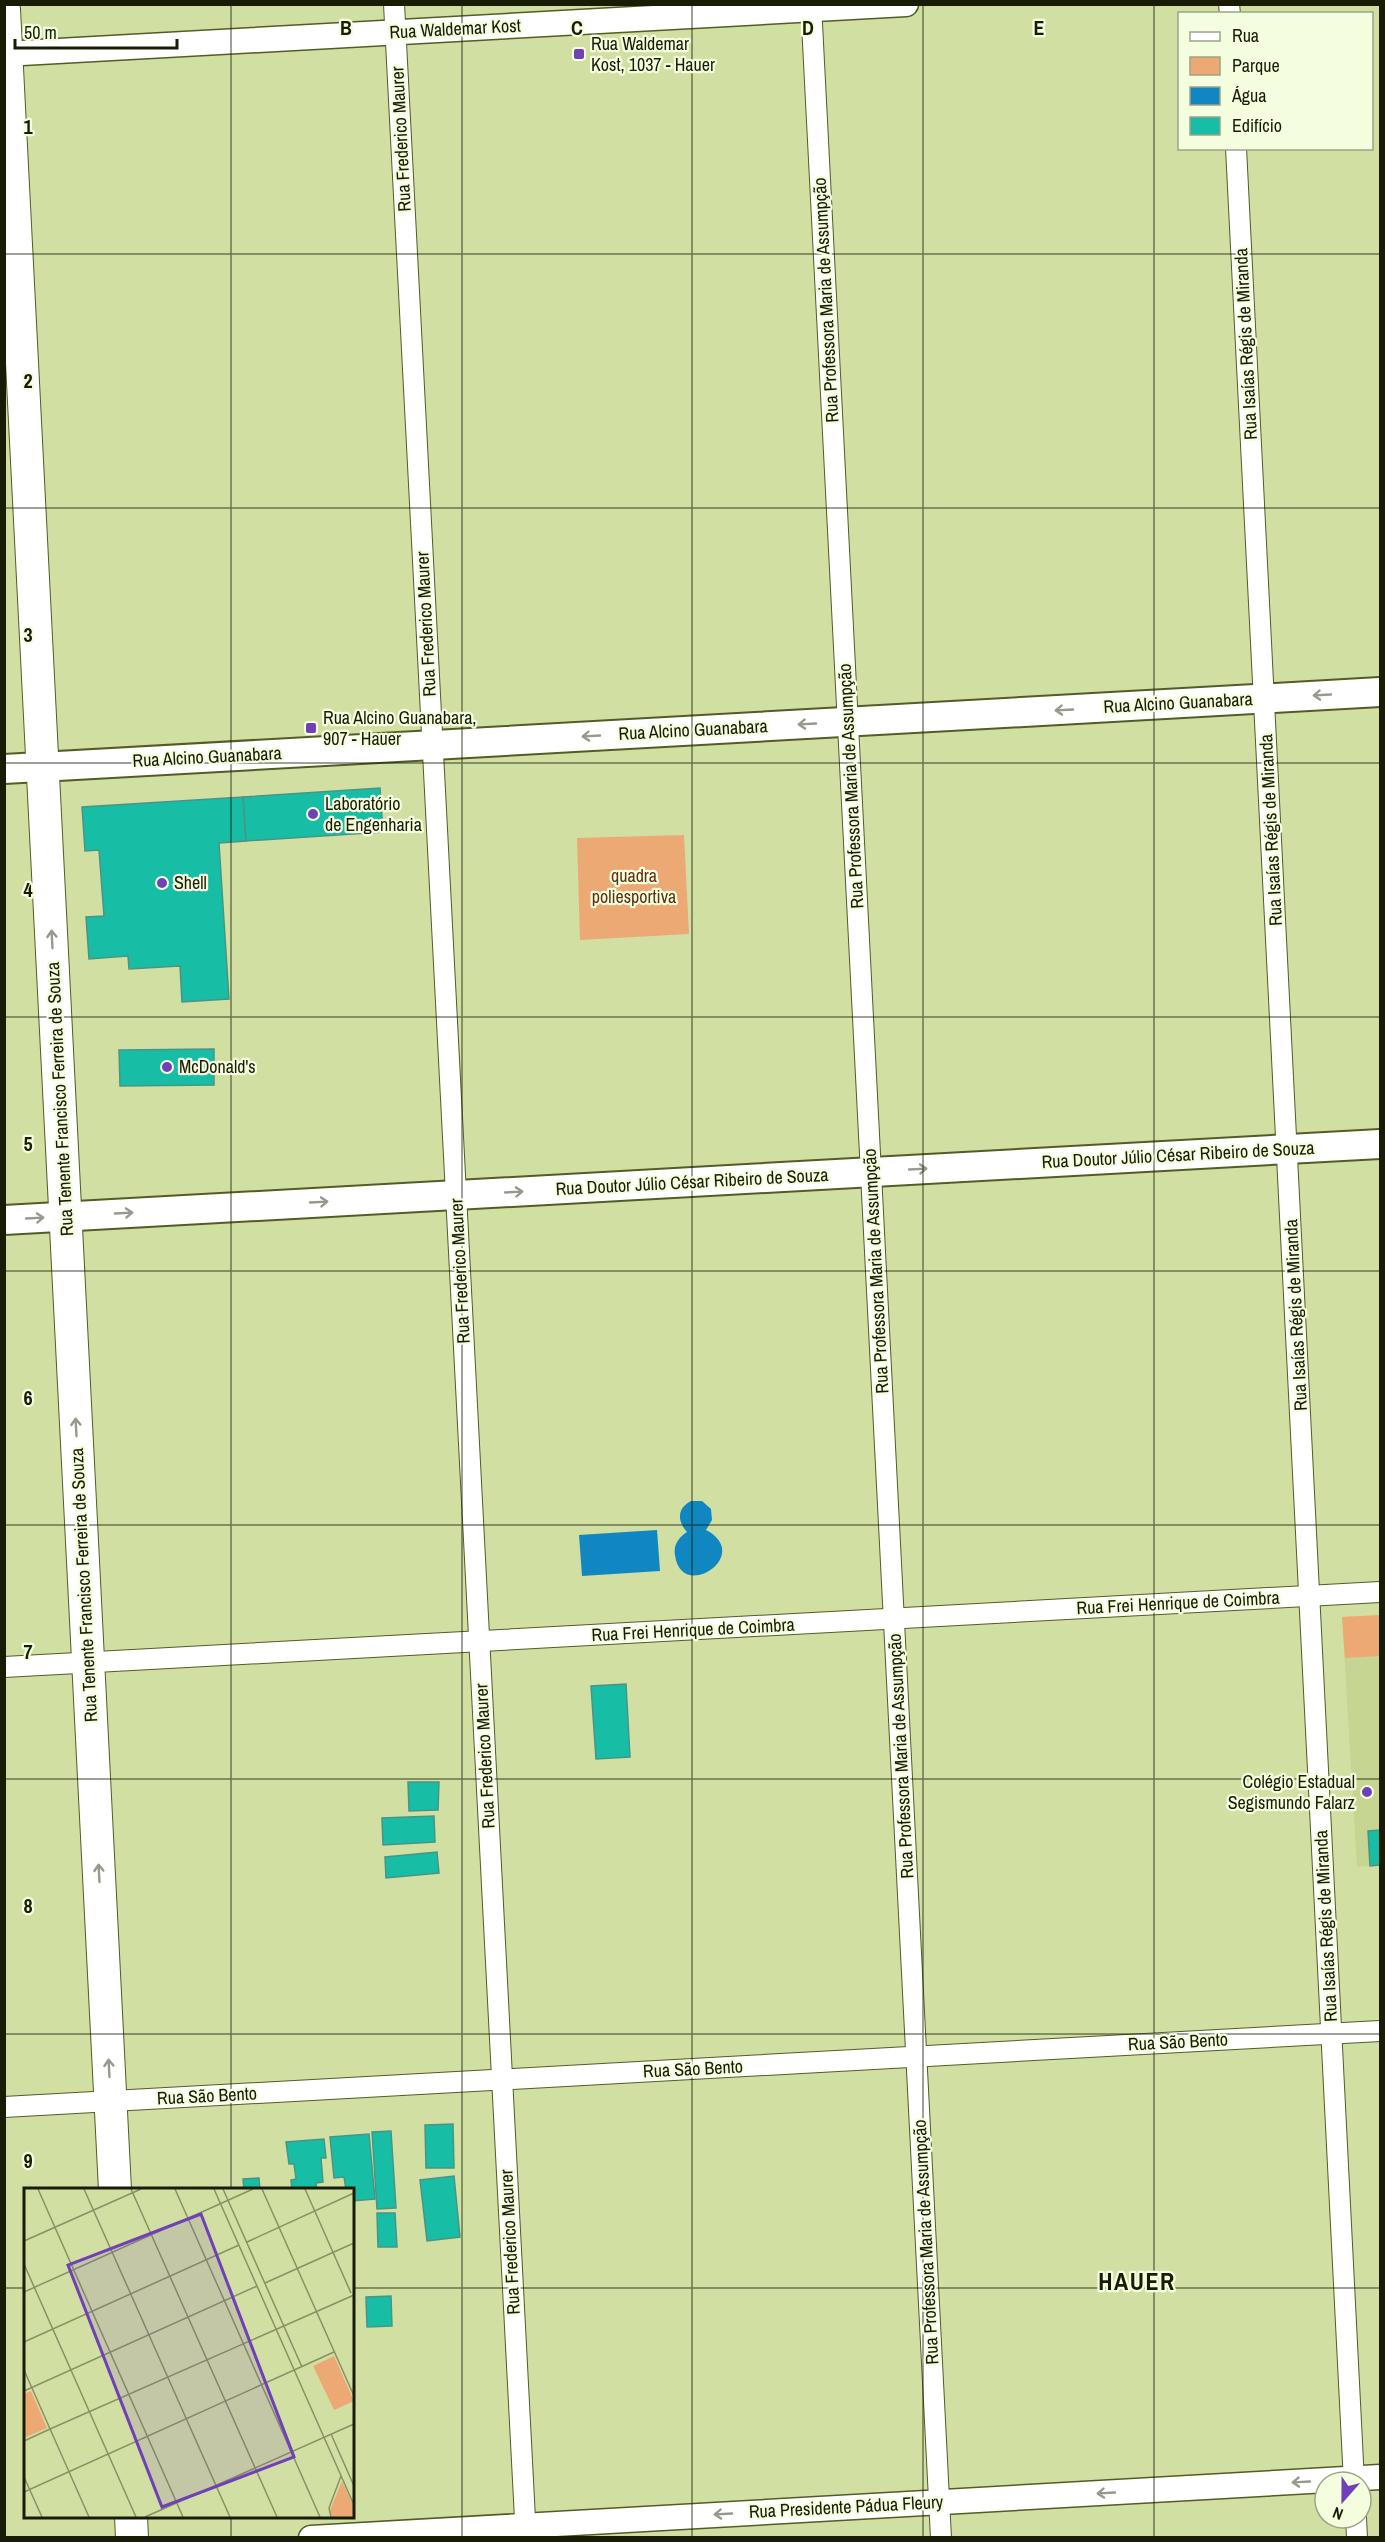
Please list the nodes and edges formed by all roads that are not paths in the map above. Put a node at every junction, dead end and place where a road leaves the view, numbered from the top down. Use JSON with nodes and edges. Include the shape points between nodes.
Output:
{"nodes":[{"id":1,"x":394,"y":4,"type":"edge"},
{"id":2,"x":906,"y":4,"type":"edge"},
{"id":3,"x":811,"y":7,"type":"edge"},
{"id":4,"x":4,"y":9,"type":"edge"},
{"id":5,"x":395,"y":32,"type":"junction"},
{"id":6,"x":6,"y":54,"type":"edge"},
{"id":7,"x":1236,"y":150,"type":"edge"},
{"id":8,"x":1380,"y":692,"type":"edge"},
{"id":9,"x":1264,"y":699,"type":"junction"},
{"id":10,"x":847,"y":722,"type":"junction"},
{"id":11,"x":432,"y":745,"type":"junction"},
{"id":12,"x":43,"y":767,"type":"junction"},
{"id":13,"x":4,"y":769,"type":"edge"},
{"id":14,"x":1380,"y":1144,"type":"edge"},
{"id":15,"x":1287,"y":1149,"type":"junction"},
{"id":16,"x":870,"y":1172,"type":"junction"},
{"id":17,"x":456,"y":1195,"type":"junction"},
{"id":18,"x":66,"y":1217,"type":"junction"},
{"id":19,"x":4,"y":1220,"type":"edge"},
{"id":20,"x":1380,"y":1592,"type":"edge"},
{"id":21,"x":1310,"y":1596,"type":"junction"},
{"id":22,"x":894,"y":1619,"type":"junction"},
{"id":23,"x":479,"y":1641,"type":"junction"},
{"id":24,"x":88,"y":1662,"type":"junction"},
{"id":25,"x":4,"y":1667,"type":"edge"},
{"id":26,"x":1380,"y":2031,"type":"edge"},
{"id":27,"x":1332,"y":2033,"type":"junction"},
{"id":28,"x":916,"y":2057,"type":"junction"},
{"id":29,"x":502,"y":2080,"type":"junction"},
{"id":30,"x":111,"y":2102,"type":"junction"},
{"id":31,"x":4,"y":2107,"type":"edge"},
{"id":32,"x":115,"y":2188,"type":"edge"},
{"id":33,"x":1353,"y":2470,"type":"edge"},
{"id":34,"x":1313,"y":2483,"type":"edge"},
{"id":35,"x":939,"y":2502,"type":"junction"},
{"id":36,"x":131,"y":2518,"type":"edge"},
{"id":37,"x":526,"y":2532,"type":"edge"},
{"id":38,"x":132,"y":2538,"type":"edge"},
{"id":39,"x":311,"y":2538,"type":"edge"},
{"id":40,"x":941,"y":2538,"type":"edge"}],
"edges":[{"from":1,"to":5,"type":"street","name":"Rua Frederico Maurer"},
{"from":2,"to":3,"type":"street","name":"Rua Waldemar Kost"},
{"from":3,"to":5,"type":"street","name":"Rua Waldemar Kost"},
{"from":3,"to":10,"type":"street","name":"Rua Professora Maria de Assumpção"},
{"from":4,"to":6,"type":"main road","name":"Rua Tenente Francisco Ferreira de Souza"},
{"from":5,"to":6,"type":"street","name":"Rua Waldemar Kost"},
{"from":5,"to":11,"type":"street","name":"Rua Frederico Maurer"},
{"from":6,"to":12,"type":"main road","name":"Rua Tenente Francisco Ferreira de Souza"},
{"from":7,"to":9,"type":"street","name":"Rua Isaías Régis de Miranda"},
{"from":8,"to":9,"type":"main road","name":"Rua Alcino Guanabara","one_way":true},
{"from":9,"to":10,"type":"main road","name":"Rua Alcino Guanabara","one_way":true},
{"from":9,"to":15,"type":"street","name":"Rua Isaías Régis de Miranda"},
{"from":10,"to":11,"type":"main road","name":"Rua Alcino Guanabara","one_way":true},
{"from":10,"to":16,"type":"street","name":"Rua Professora Maria de Assumpção"},
{"from":11,"to":12,"type":"main road","name":"Rua Alcino Guanabara"},
{"from":11,"to":17,"type":"street","name":"Rua Frederico Maurer"},
{"from":12,"to":13,"type":"main road","name":"Rua Alcino Guanabara"},
{"from":18,"to":12,"type":"main road","name":"Rua Tenente Francisco Ferreira de Souza","one_way":true},
{"from":14,"to":15,"type":"main road","name":"Rua Doutor Júlio César Ribeiro de Souza"},
{"from":16,"to":15,"type":"main road","name":"Rua Doutor Júlio César Ribeiro de Souza","one_way":true},
{"from":15,"to":21,"type":"street","name":"Rua Isaías Régis de Miranda"},
{"from":17,"to":16,"type":"main road","name":"Rua Doutor Júlio César Ribeiro de Souza","one_way":true},
{"from":16,"to":22,"type":"street","name":"Rua Professora Maria de Assumpção"},
{"from":18,"to":17,"type":"main road","name":"Rua Doutor Júlio César Ribeiro de Souza","one_way":true},
{"from":17,"to":23,"type":"street","name":"Rua Frederico Maurer"},
{"from":19,"to":18,"type":"main road","name":"Rua Doutor Júlio César Ribeiro de Souza","one_way":true},
{"from":24,"to":18,"type":"main road","name":"Rua Tenente Francisco Ferreira de Souza","one_way":true},
{"from":20,"to":21,"type":"street","name":"Rua Frei Henrique de Coimbra"},
{"from":21,"to":22,"type":"street","name":"Rua Frei Henrique de Coimbra"},
{"from":21,"to":27,"type":"street","name":"Rua Isaías Régis de Miranda"},
{"from":22,"to":23,"type":"street","name":"Rua Frei Henrique de Coimbra"},
{"from":22,"to":28,"type":"street","name":"Rua Professora Maria de Assumpção"},
{"from":23,"to":24,"type":"street","name":"Rua Frei Henrique de Coimbra"},
{"from":23,"to":29,"type":"street","name":"Rua Frederico Maurer"},
{"from":24,"to":25,"type":"street","name":"Rua Frei Henrique de Coimbra"},
{"from":30,"to":24,"type":"main road","name":"Rua Tenente Francisco Ferreira de Souza","one_way":true},
{"from":26,"to":27,"type":"street","name":"Rua São Bento"},
{"from":27,"to":28,"type":"street","name":"Rua São Bento"},
{"from":27,"to":33,"type":"street","name":"Rua Isaías Régis de Miranda"},
{"from":28,"to":29,"type":"street","name":"Rua São Bento"},
{"from":28,"to":35,"type":"street","name":"Rua Professora Maria de Assumpção"},
{"from":29,"to":30,"type":"street","name":"Rua São Bento"},
{"from":29,"to":37,"type":"street","name":"Rua Frederico Maurer"},
{"from":30,"to":31,"type":"street","name":"Rua São Bento"},
{"from":30,"to":32,"type":"main road","name":"Rua Tenente Francisco Ferreira de Souza"},
{"from":34,"to":35,"type":"street","name":"Rua Presidente Pádua Fleury","one_way":true},
{"from":35,"to":37,"type":"street","name":"Rua Presidente Pádua Fleury","one_way":true},
{"from":35,"to":40,"type":"street","name":"Rua Professora Maria de Assumpção"},
{"from":36,"to":38,"type":"main road"},
{"from":37,"to":39,"type":"street","name":"Rua Presidente Pádua Fleury"}]}
